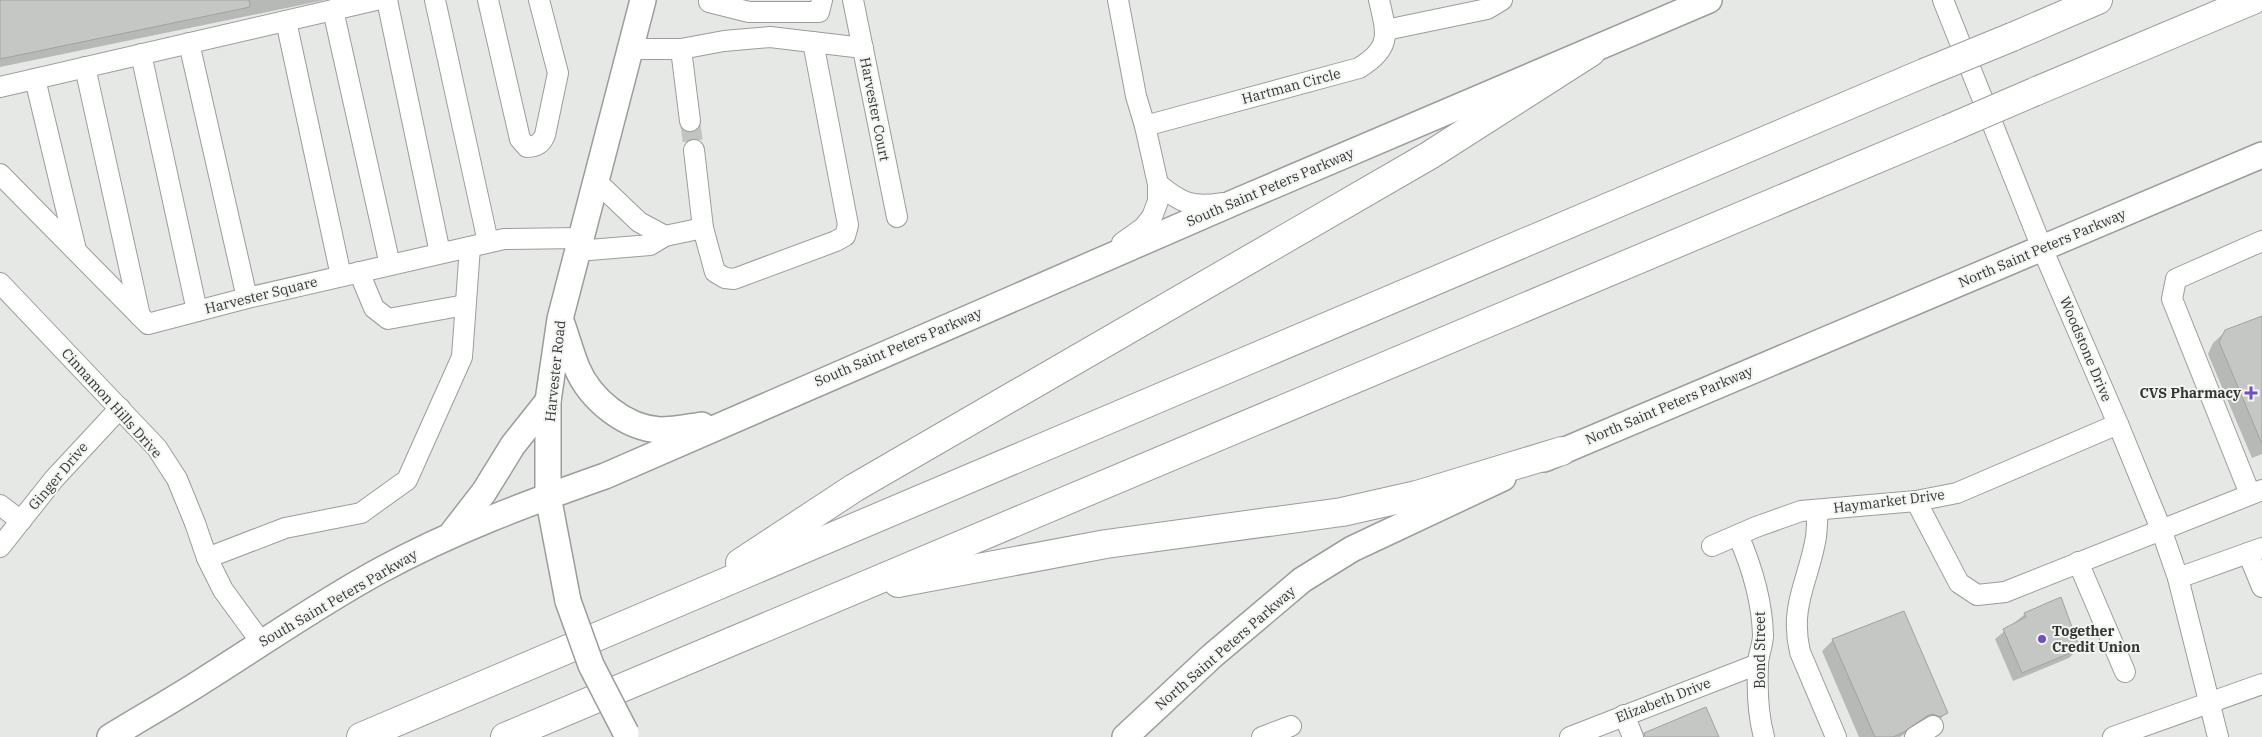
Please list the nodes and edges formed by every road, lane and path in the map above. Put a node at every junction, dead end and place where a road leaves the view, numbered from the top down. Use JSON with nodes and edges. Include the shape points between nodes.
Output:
{"nodes":[{"id":1,"x":376,"y":0,"type":"edge"},
{"id":2,"x":387,"y":0,"type":"edge"},
{"id":3,"x":435,"y":0,"type":"edge"},
{"id":4,"x":488,"y":0,"type":"edge"},
{"id":5,"x":539,"y":0,"type":"edge"},
{"id":6,"x":643,"y":0,"type":"edge"},
{"id":7,"x":709,"y":0,"type":"edge"},
{"id":8,"x":822,"y":0,"type":"edge"},
{"id":9,"x":853,"y":0,"type":"edge"},
{"id":10,"x":1118,"y":0,"type":"edge"},
{"id":11,"x":1379,"y":0,"type":"edge"},
{"id":12,"x":1502,"y":0,"type":"edge"},
{"id":13,"x":1710,"y":0,"type":"edge"},
{"id":14,"x":1943,"y":0,"type":"edge"},
{"id":15,"x":2098,"y":0,"type":"edge"},
{"id":16,"x":2253,"y":0,"type":"edge"},
{"id":17,"x":333,"y":10,"type":"junction"},
{"id":18,"x":286,"y":21,"type":"junction"},
{"id":19,"x":1386,"y":30,"type":"junction"},
{"id":20,"x":813,"y":42,"type":"junction"},
{"id":21,"x":189,"y":43,"type":"junction"},
{"id":22,"x":863,"y":48,"type":"junction"},
{"id":23,"x":630,"y":49,"type":"junction"},
{"id":24,"x":681,"y":49,"type":"junction"},
{"id":25,"x":1591,"y":52,"type":"junction"},
{"id":26,"x":141,"y":54,"type":"junction"},
{"id":27,"x":85,"y":67,"type":"junction"},
{"id":28,"x":35,"y":79,"type":"junction"},
{"id":29,"x":0,"y":87,"type":"edge"},
{"id":30,"x":690,"y":121,"type":"tunnel mouth"},
{"id":31,"x":1145,"y":126,"type":"junction"},
{"id":32,"x":694,"y":150,"type":"tunnel mouth"},
{"id":33,"x":2262,"y":155,"type":"edge"},
{"id":34,"x":0,"y":174,"type":"edge"},
{"id":35,"x":596,"y":181,"type":"junction"},
{"id":36,"x":1158,"y":184,"type":"junction"},
{"id":37,"x":1242,"y":199,"type":"junction"},
{"id":38,"x":897,"y":217,"type":"dead end"},
{"id":39,"x":703,"y":228,"type":"junction"},
{"id":40,"x":666,"y":236,"type":"junction"},
{"id":41,"x":2262,"y":242,"type":"edge"},
{"id":42,"x":579,"y":244,"type":"junction"},
{"id":43,"x":479,"y":245,"type":"junction"},
{"id":44,"x":2042,"y":248,"type":"junction"},
{"id":45,"x":76,"y":250,"type":"junction"},
{"id":46,"x":440,"y":254,"type":"junction"},
{"id":47,"x":1106,"y":258,"type":"junction"},
{"id":48,"x":390,"y":265,"type":"junction"},
{"id":49,"x":350,"y":274,"type":"junction"},
{"id":50,"x":0,"y":282,"type":"edge"},
{"id":51,"x":247,"y":298,"type":"junction"},
{"id":52,"x":466,"y":306,"type":"junction"},
{"id":53,"x":196,"y":311,"type":"junction"},
{"id":54,"x":140,"y":316,"type":"junction"},
{"id":55,"x":560,"y":319,"type":"junction"},
{"id":56,"x":548,"y":401,"type":"junction"},
{"id":57,"x":120,"y":408,"type":"junction"},
{"id":58,"x":724,"y":423,"type":"junction"},
{"id":59,"x":2118,"y":424,"type":"junction"},
{"id":60,"x":1562,"y":450,"type":"junction"},
{"id":61,"x":2256,"y":492,"type":"edge"},
{"id":62,"x":548,"y":496,"type":"junction"},
{"id":63,"x":1916,"y":501,"type":"junction"},
{"id":64,"x":0,"y":505,"type":"edge"},
{"id":65,"x":1818,"y":510,"type":"junction"},
{"id":66,"x":21,"y":521,"type":"junction"},
{"id":67,"x":2161,"y":529,"type":"junction"},
{"id":68,"x":1738,"y":536,"type":"junction"},
{"id":69,"x":449,"y":537,"type":"junction"},
{"id":70,"x":1712,"y":546,"type":"dead end"},
{"id":71,"x":0,"y":547,"type":"edge"},
{"id":72,"x":2255,"y":550,"type":"edge"},
{"id":73,"x":207,"y":558,"type":"junction"},
{"id":74,"x":2078,"y":562,"type":"junction"},
{"id":75,"x":2178,"y":578,"type":"junction"},
{"id":76,"x":2262,"y":587,"type":"edge"},
{"id":77,"x":840,"y":595,"type":"junction"},
{"id":78,"x":685,"y":600,"type":"junction"},
{"id":79,"x":260,"y":642,"type":"junction"},
{"id":80,"x":1758,"y":664,"type":"junction"},
{"id":81,"x":2125,"y":672,"type":"dead end"},
{"id":82,"x":2262,"y":684,"type":"edge"},
{"id":83,"x":2211,"y":704,"type":"junction"},
{"id":84,"x":1624,"y":715,"type":"junction"},
{"id":85,"x":1291,"y":726,"type":"dead end"},
{"id":86,"x":1932,"y":726,"type":"dead end"},
{"id":87,"x":627,"y":735,"type":"edge"},
{"id":88,"x":110,"y":737,"type":"edge"},
{"id":89,"x":361,"y":737,"type":"edge"},
{"id":90,"x":505,"y":737,"type":"edge"},
{"id":91,"x":1125,"y":737,"type":"edge"},
{"id":92,"x":1262,"y":737,"type":"edge"},
{"id":93,"x":1570,"y":737,"type":"edge"},
{"id":94,"x":1633,"y":737,"type":"edge"},
{"id":95,"x":1764,"y":737,"type":"edge"},
{"id":96,"x":1836,"y":737,"type":"edge"},
{"id":97,"x":1915,"y":737,"type":"edge"},
{"id":98,"x":2113,"y":737,"type":"edge"},
{"id":99,"x":2218,"y":737,"type":"edge"}],
"edges":[{"from":1,"to":17,"type":"street"},
{"from":2,"to":46,"type":"street"},
{"from":3,"to":43,"type":"street"},
{"from":4,"to":5,"type":"street","via":[[520,140],[527,147],[532,147],[542,142],[546,135],[558,73]]},
{"from":6,"to":23,"type":"main road","name":"Harvester Road"},
{"from":7,"to":8,"type":"street","via":[[749,12],[819,12]]},
{"from":9,"to":22,"type":"street","name":"Harvester Court"},
{"from":10,"to":31,"type":"street","via":[[1136,96]]},
{"from":11,"to":19,"type":"street"},
{"from":12,"to":19,"type":"street","via":[[1487,9]]},
{"from":13,"to":25,"type":"main road","name":"South Saint Peters Parkway"},
{"from":14,"to":44,"type":"street","name":"Woodstone Drive"},
{"from":15,"to":78,"type":"highway","bridge":true},
{"from":16,"to":77,"type":"highway","bridge":true},
{"from":17,"to":18,"type":"street"},
{"from":17,"to":48,"type":"street"},
{"from":18,"to":21,"type":"street"},
{"from":18,"to":49,"type":"street"},
{"from":19,"to":31,"type":"street","name":"Hartman Circle","via":[[1385,44],[1375,58],[1359,68]]},
{"from":20,"to":22,"type":"street"},
{"from":20,"to":24,"type":"street","via":[[770,37]]},
{"from":20,"to":39,"type":"street","via":[[848,225],[845,236],[734,279],[715,272]]},
{"from":21,"to":26,"type":"street"},
{"from":21,"to":51,"type":"street"},
{"from":22,"to":38,"type":"street","name":"Harvester Court"},
{"from":23,"to":24,"type":"street"},
{"from":23,"to":35,"type":"main road","name":"Harvester Road"},
{"from":24,"to":30,"type":"street"},
{"from":25,"to":37,"type":"main road","name":"South Saint Peters Parkway"},
{"from":25,"to":78,"type":"highway","via":[[1430,155],[854,488]]},
{"from":26,"to":27,"type":"street"},
{"from":26,"to":53,"type":"street"},
{"from":27,"to":28,"type":"street"},
{"from":27,"to":54,"type":"street"},
{"from":28,"to":29,"type":"street"},
{"from":28,"to":45,"type":"street"},
{"from":31,"to":36,"type":"street"},
{"from":32,"to":39,"type":"street"},
{"from":33,"to":44,"type":"main road","name":"North Saint Peters Parkway"},
{"from":34,"to":45,"type":"street"},
{"from":35,"to":40,"type":"street","via":[[639,222]]},
{"from":35,"to":42,"type":"main road","name":"Harvester Road"},
{"from":36,"to":37,"type":"street","via":[[1173,196],[1198,206]]},
{"from":36,"to":47,"type":"street","via":[[1158,200],[1144,228]]},
{"from":37,"to":47,"type":"main road","name":"South Saint Peters Parkway"},
{"from":39,"to":40,"type":"street","name":"Harvester Square"},
{"from":40,"to":42,"type":"street","name":"Harvester Square","via":[[650,245]]},
{"from":41,"to":61,"type":"street","via":[[2176,279],[2172,299]]},
{"from":42,"to":43,"type":"street","name":"Harvester Square","via":[[504,239]]},
{"from":42,"to":55,"type":"main road","name":"Harvester Road"},
{"from":43,"to":46,"type":"street","name":"Harvester Square"},
{"from":43,"to":52,"type":"street"},
{"from":44,"to":59,"type":"street","name":"Woodstone Drive"},
{"from":44,"to":60,"type":"main road","name":"North Saint Peters Parkway"},
{"from":45,"to":54,"type":"street"},
{"from":46,"to":48,"type":"street","name":"Harvester Square"},
{"from":47,"to":58,"type":"main road","name":"South Saint Peters Parkway"},
{"from":48,"to":49,"type":"street","name":"Harvester Square"},
{"from":49,"to":51,"type":"street","name":"Harvester Square"},
{"from":49,"to":52,"type":"street","via":[[374,308],[388,319]]},
{"from":50,"to":57,"type":"street","name":"Cinnamon Hills Drive"},
{"from":51,"to":53,"type":"street","name":"Harvester Square"},
{"from":52,"to":73,"type":"street","via":[[462,357],[408,480],[361,513],[286,528]]},
{"from":53,"to":54,"type":"street","name":"Harvester Square","via":[[148,324]]},
{"from":55,"to":56,"type":"main road","name":"Harvester Road"},
{"from":55,"to":58,"type":"main road","via":[[578,369],[597,399],[620,416],[659,430]]},
{"from":56,"to":62,"type":"main road","name":"Harvester Road"},
{"from":56,"to":69,"type":"main road","via":[[513,445],[469,514]]},
{"from":57,"to":66,"type":"street","name":"Ginger Drive","via":[[82,446]]},
{"from":57,"to":73,"type":"street","name":"Cinnamon Hills Drive","via":[[157,448],[177,479]]},
{"from":58,"to":62,"type":"main road","name":"South Saint Peters Parkway","via":[[605,476]]},
{"from":59,"to":63,"type":"street","name":"Haymarket Drive","via":[[1957,493]]},
{"from":59,"to":67,"type":"street","name":"Woodstone Drive"},
{"from":60,"to":77,"type":"highway","via":[[1417,495],[1342,512],[1097,545]]},
{"from":60,"to":91,"type":"main road","name":"North Saint Peters Parkway","via":[[1352,549],[1302,580],[1212,656]]},
{"from":61,"to":67,"type":"street"},
{"from":62,"to":69,"type":"main road","name":"South Saint Peters Parkway"},
{"from":62,"to":87,"type":"main road","name":"Harvester Road","bridge":true,"via":[[568,601],[591,665]]},
{"from":63,"to":65,"type":"street","name":"Haymarket Drive"},
{"from":63,"to":74,"type":"street","via":[[1959,583],[1977,595],[2006,592]]},
{"from":64,"to":66,"type":"street"},
{"from":65,"to":68,"type":"street","name":"Haymarket Drive","via":[[1801,511]]},
{"from":65,"to":96,"type":"street","via":[[1816,538],[1800,588],[1796,637]]},
{"from":66,"to":71,"type":"street","name":"Ginger Drive"},
{"from":67,"to":74,"type":"street"},
{"from":67,"to":75,"type":"street","name":"Woodstone Drive"},
{"from":68,"to":70,"type":"street","name":"Haymarket Drive"},
{"from":68,"to":80,"type":"street","name":"Bond Street","via":[[1749,560],[1761,607],[1763,637]]},
{"from":69,"to":79,"type":"main road","name":"South Saint Peters Parkway","via":[[381,570]]},
{"from":72,"to":75,"type":"street"},
{"from":72,"to":76,"type":"street"},
{"from":73,"to":79,"type":"street","name":"Cinnamon Hills Drive","via":[[223,590]]},
{"from":74,"to":81,"type":"street"},
{"from":75,"to":83,"type":"street","name":"Woodstone Drive"},
{"from":77,"to":90,"type":"highway"},
{"from":78,"to":89,"type":"highway"},
{"from":79,"to":88,"type":"main road","name":"South Saint Peters Parkway","via":[[204,681]]},
{"from":80,"to":84,"type":"street","name":"Elizabeth Drive"},
{"from":80,"to":95,"type":"street","name":"Bond Street","via":[[1760,725]]},
{"from":82,"to":83,"type":"street"},
{"from":83,"to":98,"type":"street"},
{"from":83,"to":99,"type":"street","name":"Woodstone Drive"},
{"from":84,"to":93,"type":"street","name":"Elizabeth Drive"},
{"from":84,"to":94,"type":"street"},
{"from":85,"to":92,"type":"street"},
{"from":86,"to":97,"type":"street"}]}
